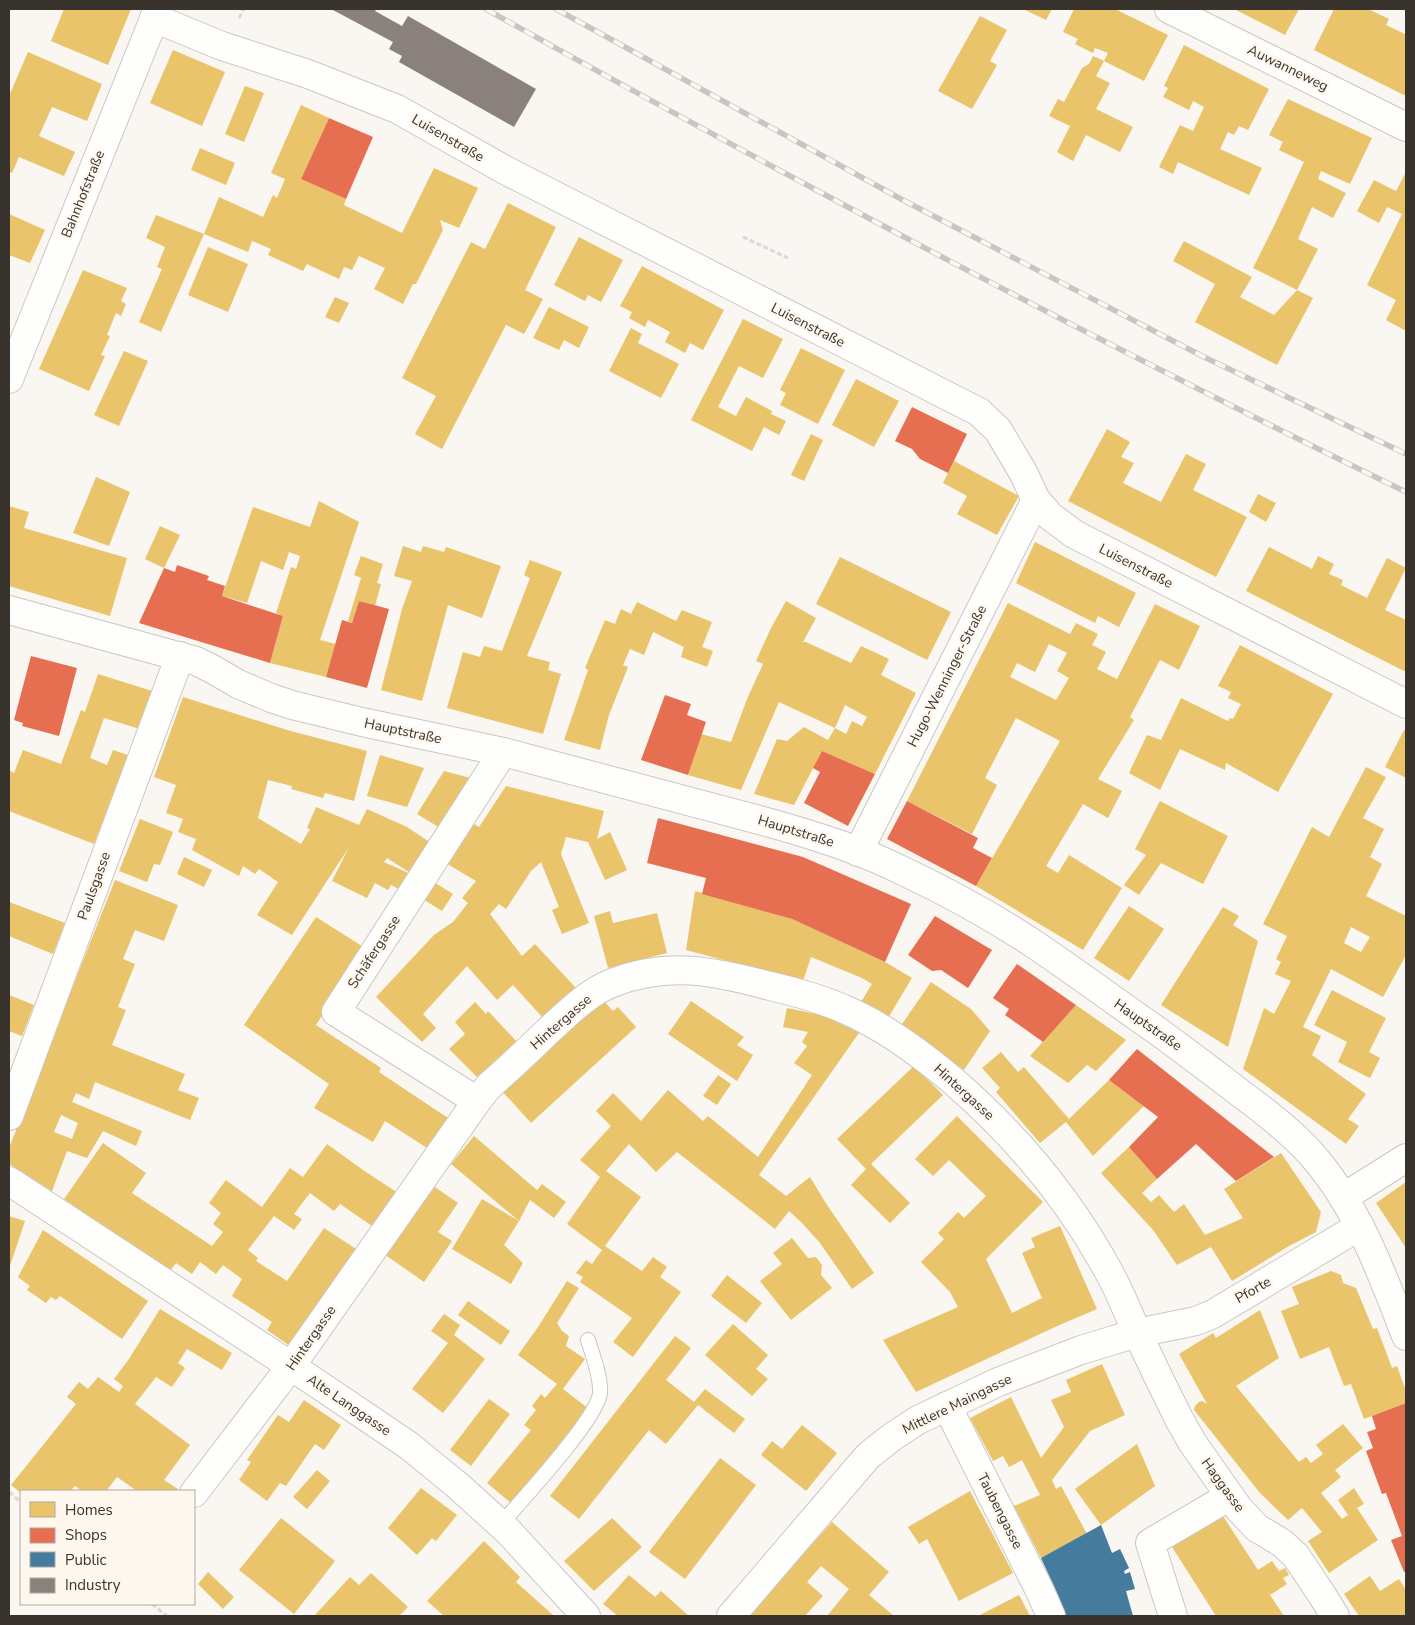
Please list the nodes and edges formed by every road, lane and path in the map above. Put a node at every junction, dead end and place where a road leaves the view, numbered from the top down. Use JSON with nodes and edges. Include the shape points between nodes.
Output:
{"nodes":[{"id":1,"x":1169,"y":9,"type":"edge"},
{"id":2,"x":156,"y":13,"type":"edge"},
{"id":3,"x":1406,"y":127,"type":"edge"},
{"id":4,"x":743,"y":237,"type":"dead end"},
{"id":5,"x":788,"y":258,"type":"dead end"},
{"id":6,"x":9,"y":379,"type":"edge"},
{"id":7,"x":1036,"y":500,"type":"junction"},
{"id":8,"x":9,"y":610,"type":"edge"},
{"id":9,"x":180,"y":656,"type":"junction"},
{"id":10,"x":1406,"y":704,"type":"edge"},
{"id":11,"x":503,"y":752,"type":"junction"},
{"id":12,"x":858,"y":852,"type":"junction"},
{"id":13,"x":477,"y":1101,"type":"junction"},
{"id":14,"x":9,"y":1116,"type":"edge"},
{"id":15,"x":1406,"y":1158,"type":"edge"},
{"id":16,"x":9,"y":1181,"type":"edge"},
{"id":17,"x":1344,"y":1197,"type":"junction"},
{"id":18,"x":1360,"y":1226,"type":"junction"},
{"id":19,"x":1137,"y":1333,"type":"junction"},
{"id":20,"x":1406,"y":1336,"type":"edge"},
{"id":21,"x":588,"y":1340,"type":"dead end"},
{"id":22,"x":291,"y":1366,"type":"junction"},
{"id":23,"x":947,"y":1406,"type":"junction"},
{"id":24,"x":9,"y":1492,"type":"edge"},
{"id":25,"x":195,"y":1493,"type":"edge"},
{"id":26,"x":1230,"y":1496,"type":"junction"},
{"id":27,"x":20,"y":1501,"type":"edge"},
{"id":28,"x":501,"y":1524,"type":"junction"},
{"id":29,"x":153,"y":1605,"type":"edge"},
{"id":30,"x":167,"y":1616,"type":"edge"},
{"id":31,"x":586,"y":1616,"type":"edge"},
{"id":32,"x":731,"y":1616,"type":"edge"},
{"id":33,"x":1051,"y":1616,"type":"edge"},
{"id":34,"x":1173,"y":1616,"type":"edge"},
{"id":35,"x":1335,"y":1616,"type":"edge"}],
"edges":[{"from":1,"to":3,"type":"street","name":"Auwanneweg"},
{"from":2,"to":6,"type":"street","name":"Bahnhofstraße"},
{"from":2,"to":7,"type":"street","name":"Luisenstraße","via":[[222,46],[308,74],[397,109],[505,170],[979,412],[998,430]]},
{"from":4,"to":5,"type":"path"},
{"from":7,"to":10,"type":"street","name":"Luisenstraße","via":[[1050,516],[1074,534]]},
{"from":7,"to":12,"type":"street","name":"Hugo-Wenninger-Straße"},
{"from":8,"to":9,"type":"street","name":"Hauptstraße"},
{"from":9,"to":11,"type":"street","name":"Hauptstraße","via":[[292,705]]},
{"from":9,"to":14,"type":"street","name":"Paulsgasse"},
{"from":11,"to":12,"type":"street","name":"Hauptstraße","via":[[774,824]]},
{"from":11,"to":13,"type":"street","name":"Schäfergasse","via":[[336,1012]]},
{"from":12,"to":17,"type":"street","name":"Hauptstraße","via":[[904,871],[1030,941],[1274,1119],[1313,1156]]},
{"from":13,"to":19,"type":"street","name":"Hintergasse","via":[[489,1086],[577,1005],[594,992],[633,976],[671,970],[701,971],[812,997],[873,1023],[929,1060],[1003,1128],[1042,1170],[1084,1229],[1111,1275]]},
{"from":13,"to":22,"type":"street","name":"Hintergasse"},
{"from":15,"to":17,"type":"street"},
{"from":16,"to":22,"type":"street","name":"Alte Langgasse"},
{"from":17,"to":18,"type":"street","name":"Hauptstraße"},
{"from":18,"to":19,"type":"street","name":"Pforte","via":[[1212,1314],[1196,1321]]},
{"from":18,"to":20,"type":"street","name":"Hauptstraße"},
{"from":19,"to":23,"type":"street","name":"Mittlere Maingasse","via":[[1081,1350]]},
{"from":19,"to":26,"type":"street","name":"Haggasse","via":[[1192,1442]]},
{"from":21,"to":28,"type":"lane","via":[[596,1363],[600,1392],[598,1404]]},
{"from":22,"to":25,"type":"street","name":"Hintergasse"},
{"from":22,"to":28,"type":"street","name":"Alte Langgasse","via":[[408,1445]]},
{"from":23,"to":32,"type":"street","name":"Mittlere Maingasse","via":[[918,1420],[868,1456]]},
{"from":23,"to":33,"type":"street","name":"Taubengasse"},
{"from":24,"to":27,"type":"path"},
{"from":26,"to":34,"type":"street","via":[[1150,1543]]},
{"from":26,"to":35,"type":"street","name":"Haggasse","via":[[1257,1528],[1296,1556]]},
{"from":28,"to":31,"type":"street","name":"Alte Langgasse"},
{"from":29,"to":30,"type":"path"}]}
